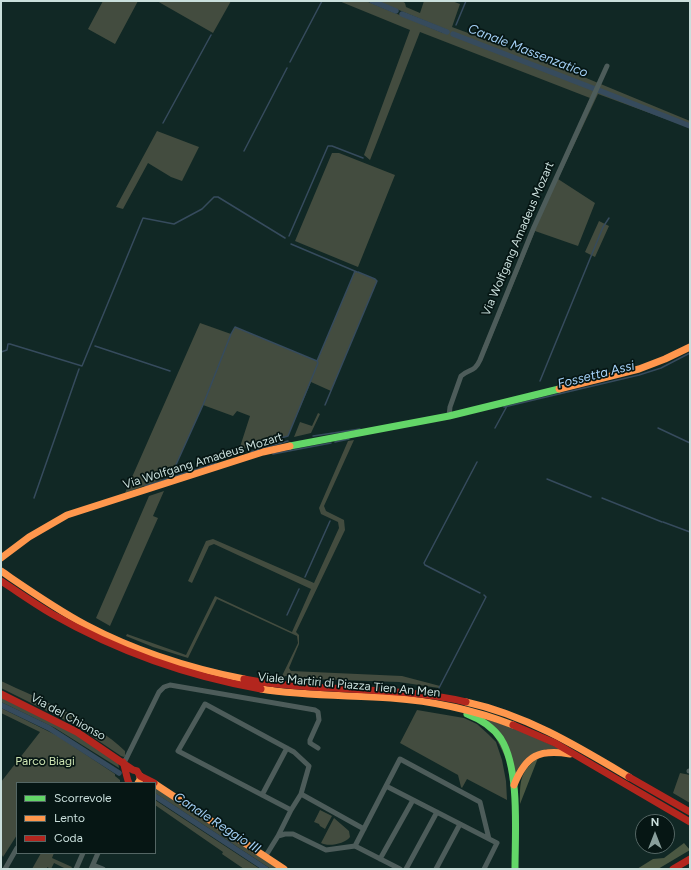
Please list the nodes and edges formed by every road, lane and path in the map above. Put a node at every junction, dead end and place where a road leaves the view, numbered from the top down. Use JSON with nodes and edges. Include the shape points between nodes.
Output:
{"nodes":[{"id":1,"x":607,"y":66,"type":"dead end"},
{"id":2,"x":690,"y":347,"type":"edge"},
{"id":3,"x":449,"y":416,"type":"junction"},
{"id":4,"x":1,"y":558,"type":"edge"},
{"id":5,"x":1,"y":571,"type":"edge"},
{"id":6,"x":1,"y":581,"type":"edge"},
{"id":7,"x":1,"y":694,"type":"edge"},
{"id":8,"x":424,"y":702,"type":"junction"},
{"id":9,"x":287,"y":748,"type":"junction"},
{"id":10,"x":318,"y":748,"type":"dead end"},
{"id":11,"x":576,"y":755,"type":"junction"},
{"id":12,"x":123,"y":763,"type":"junction"},
{"id":13,"x":140,"y":776,"type":"junction"},
{"id":14,"x":128,"y":778,"type":"edge"},
{"id":15,"x":139,"y":782,"type":"edge"},
{"id":16,"x":152,"y":782,"type":"edge"},
{"id":17,"x":156,"y":784,"type":"edge"},
{"id":18,"x":386,"y":786,"type":"junction"},
{"id":19,"x":513,"y":788,"type":"junction"},
{"id":20,"x":301,"y":794,"type":"junction"},
{"id":21,"x":262,"y":795,"type":"junction"},
{"id":22,"x":413,"y":800,"type":"junction"},
{"id":23,"x":291,"y":810,"type":"junction"},
{"id":24,"x":437,"y":812,"type":"junction"},
{"id":25,"x":690,"y":812,"type":"edge"},
{"id":26,"x":690,"y":822,"type":"edge"},
{"id":27,"x":460,"y":824,"type":"junction"},
{"id":28,"x":364,"y":829,"type":"junction"},
{"id":29,"x":278,"y":836,"type":"junction"},
{"id":30,"x":489,"y":839,"type":"junction"},
{"id":31,"x":355,"y":846,"type":"junction"},
{"id":32,"x":16,"y":850,"type":"edge"},
{"id":33,"x":83,"y":854,"type":"edge"},
{"id":34,"x":98,"y":854,"type":"edge"},
{"id":35,"x":265,"y":857,"type":"junction"},
{"id":36,"x":380,"y":859,"type":"junction"},
{"id":37,"x":690,"y":859,"type":"edge"},
{"id":38,"x":92,"y":867,"type":"edge"},
{"id":39,"x":4,"y":869,"type":"edge"},
{"id":40,"x":76,"y":869,"type":"edge"},
{"id":41,"x":103,"y":869,"type":"edge"},
{"id":42,"x":284,"y":869,"type":"edge"},
{"id":43,"x":400,"y":869,"type":"edge"},
{"id":44,"x":406,"y":869,"type":"edge"},
{"id":45,"x":436,"y":869,"type":"edge"},
{"id":46,"x":484,"y":869,"type":"edge"},
{"id":47,"x":515,"y":869,"type":"edge"},
{"id":48,"x":673,"y":869,"type":"edge"}],
"edges":[{"from":1,"to":3,"type":"street","name":"Via Wolfgang Amadeus Mozart","via":[[540,214],[476,369],[461,376]]},
{"from":2,"to":3,"type":"main road","name":"Via Wolfgang Amadeus Mozart","via":[[656,363],[627,372]]},
{"from":3,"to":4,"type":"main road","name":"Via Wolfgang Amadeus Mozart","via":[[304,442],[264,452],[72,514],[49,524]]},
{"from":5,"to":25,"type":"main road","name":"Viale Martiri di Piazza Tien An Men","via":[[85,624],[136,647],[186,664],[276,683],[429,694],[503,712],[562,738]]},
{"from":6,"to":8,"type":"main road","name":"Viale Martiri di Piazza Tien An Men","via":[[53,615],[95,637],[140,657],[196,675],[280,692]]},
{"from":7,"to":12,"type":"main road","name":"Via del Chionso","via":[[68,727]]},
{"from":8,"to":11,"type":"main road","name":"Viale Martiri di Piazza Tien An Men","via":[[501,719],[535,733]]},
{"from":8,"to":19,"type":"main road","via":[[476,717],[489,726],[507,752]]},
{"from":9,"to":20,"type":"street","via":[[309,766]]},
{"from":9,"to":21,"type":"street"},
{"from":9,"to":21,"type":"street","via":[[205,704],[178,751]]},
{"from":10,"to":12,"type":"street","via":[[310,743],[319,720],[318,712],[315,710],[170,685],[159,692]]},
{"from":11,"to":19,"type":"main road","via":[[546,752],[535,756],[524,763]]},
{"from":11,"to":26,"type":"main road","name":"Viale Martiri di Piazza Tien An Men"},
{"from":12,"to":14,"type":"main road"},
{"from":13,"to":14,"type":"main road","via":[[137,771]]},
{"from":13,"to":15,"type":"main road"},
{"from":13,"to":16,"type":"main road"},
{"from":17,"to":35,"type":"main road"},
{"from":18,"to":22,"type":"street"},
{"from":18,"to":28,"type":"street"},
{"from":18,"to":30,"type":"street","via":[[400,759],[480,802]]},
{"from":19,"to":47,"type":"main road"},
{"from":20,"to":23,"type":"street"},
{"from":20,"to":28,"type":"street"},
{"from":21,"to":23,"type":"street"},
{"from":22,"to":24,"type":"street"},
{"from":22,"to":36,"type":"street"},
{"from":23,"to":29,"type":"street"},
{"from":24,"to":27,"type":"street"},
{"from":24,"to":44,"type":"street"},
{"from":27,"to":30,"type":"street"},
{"from":27,"to":45,"type":"street"},
{"from":28,"to":31,"type":"street"},
{"from":29,"to":31,"type":"street","via":[[293,834],[326,850]]},
{"from":29,"to":35,"type":"street"},
{"from":30,"to":46,"type":"street","via":[[496,843]]},
{"from":31,"to":36,"type":"street"},
{"from":32,"to":39,"type":"street"},
{"from":33,"to":40,"type":"street"},
{"from":34,"to":38,"type":"street"},
{"from":35,"to":42,"type":"main road"},
{"from":36,"to":43,"type":"street"},
{"from":37,"to":48,"type":"main road"},
{"from":38,"to":41,"type":"street"}]}
